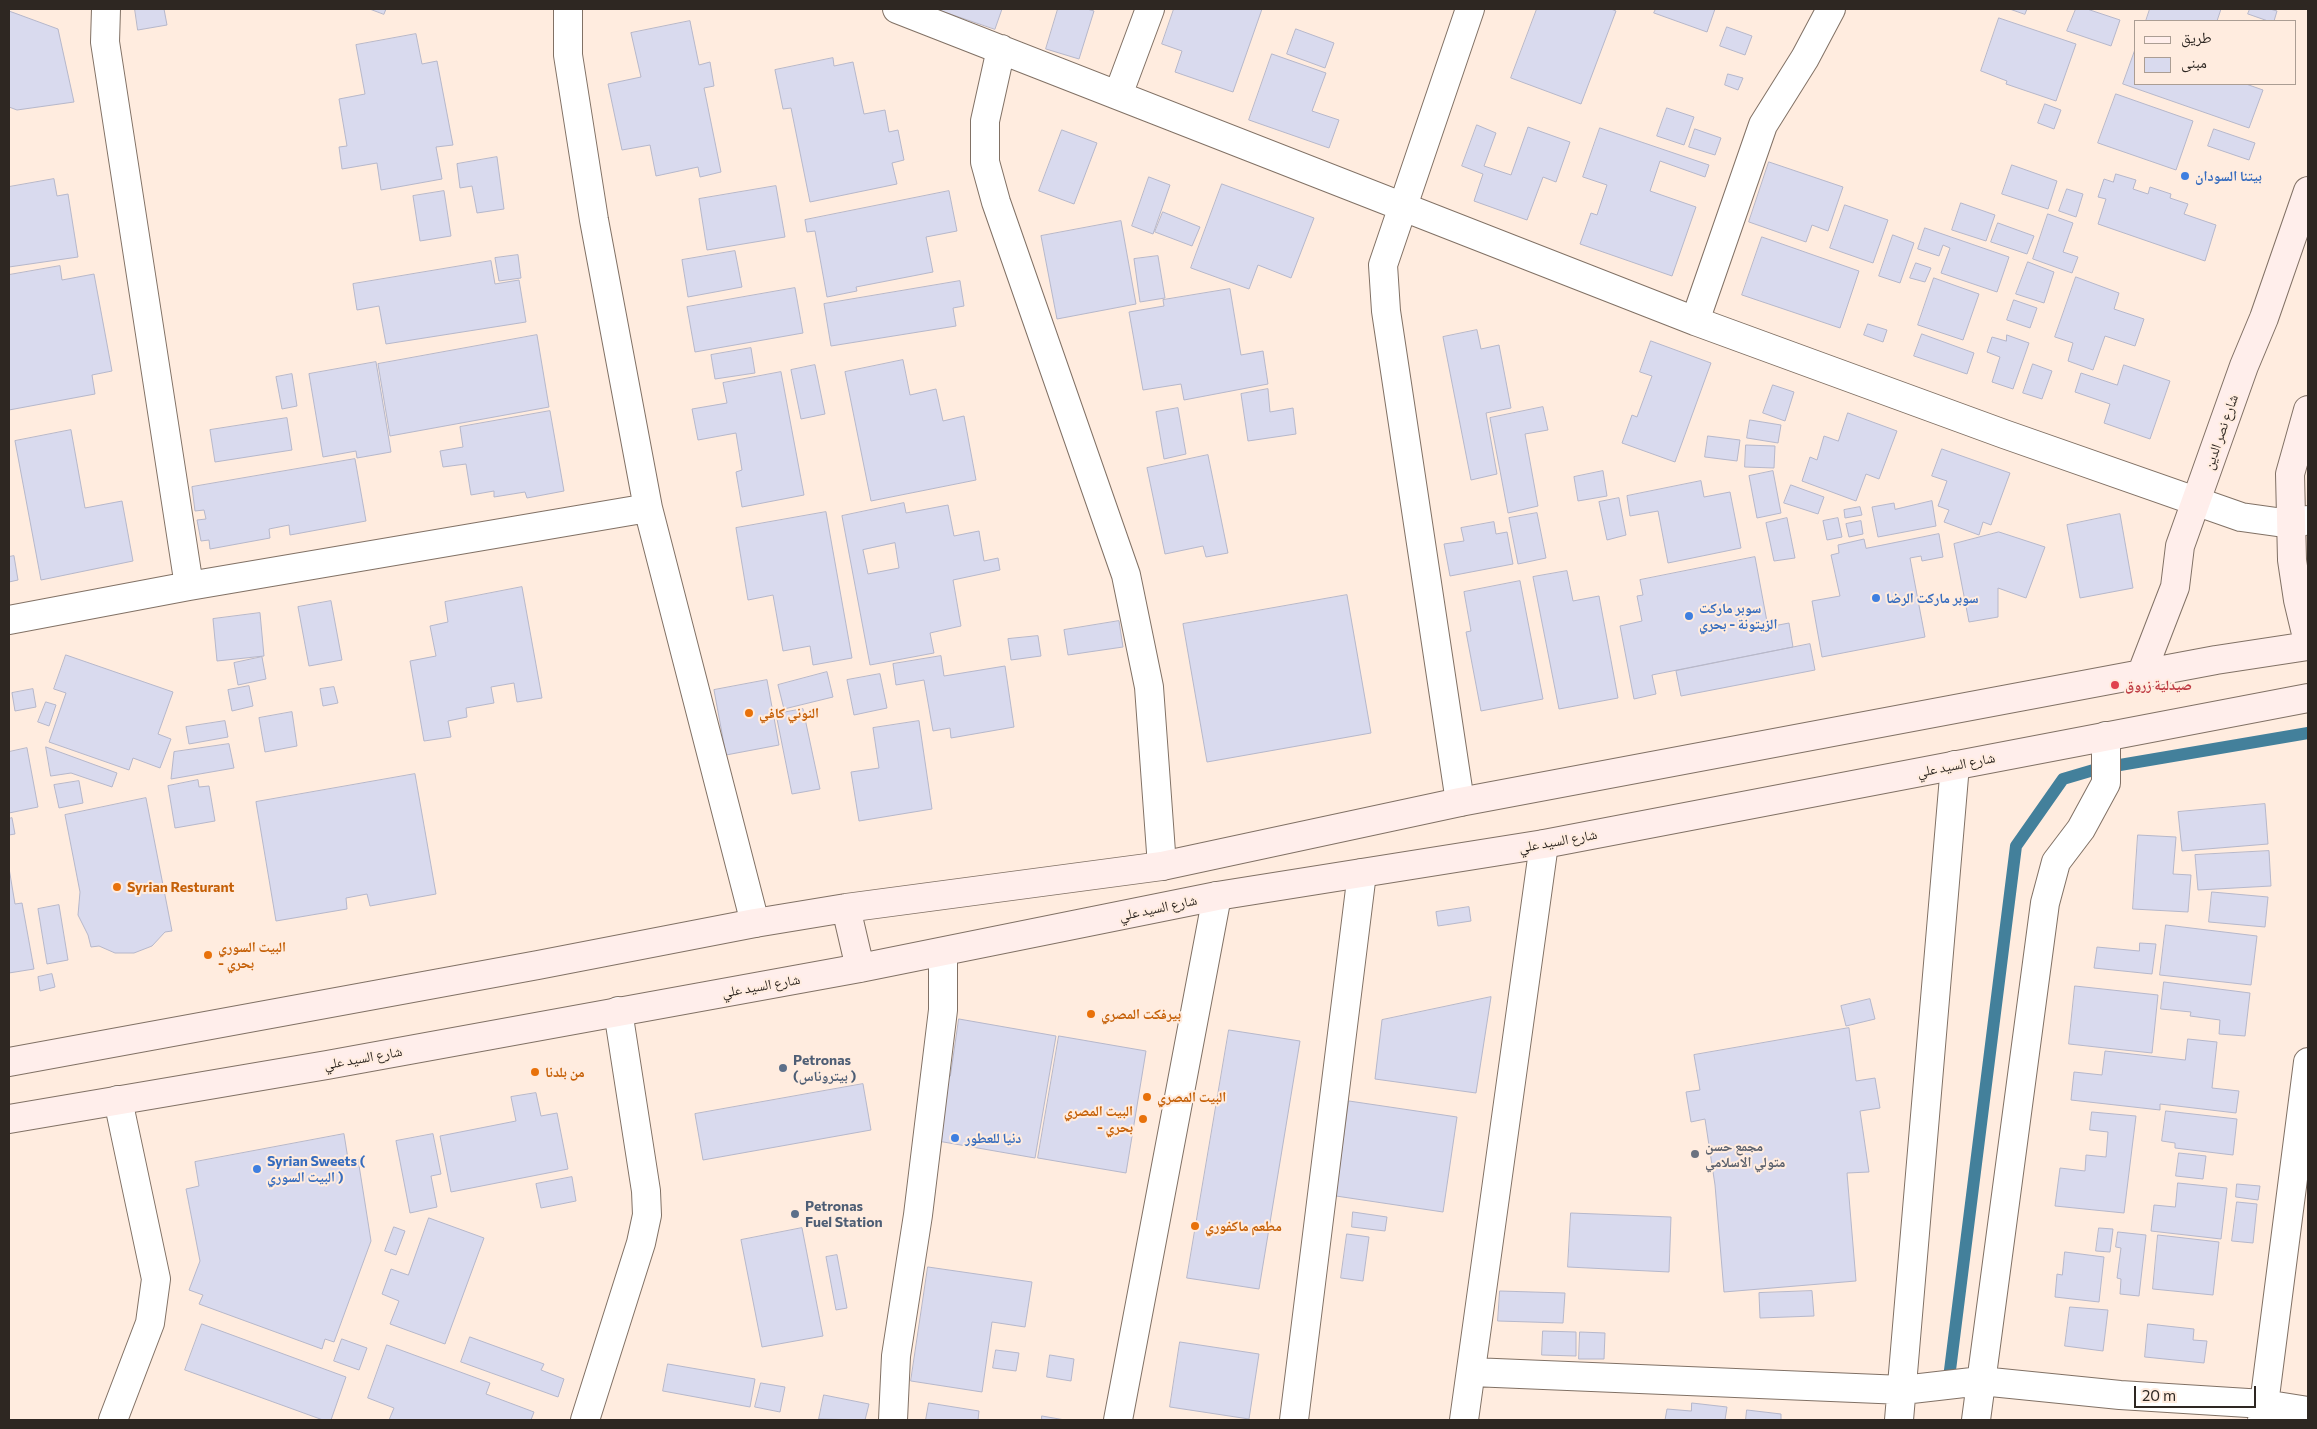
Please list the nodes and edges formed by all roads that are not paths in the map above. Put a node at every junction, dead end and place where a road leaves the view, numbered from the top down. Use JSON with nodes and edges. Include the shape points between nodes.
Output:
{"nodes":[{"id":1,"x":106,"y":9,"type":"edge"},
{"id":2,"x":568,"y":9,"type":"edge"},
{"id":3,"x":898,"y":9,"type":"edge"},
{"id":4,"x":1150,"y":9,"type":"edge"},
{"id":5,"x":1470,"y":9,"type":"edge"},
{"id":6,"x":1831,"y":9,"type":"edge"},
{"id":7,"x":1001,"y":49,"type":"junction"},
{"id":8,"x":1118,"y":95,"type":"junction"},
{"id":9,"x":2308,"y":191,"type":"edge"},
{"id":10,"x":1403,"y":208,"type":"junction"},
{"id":11,"x":1695,"y":321,"type":"junction"},
{"id":12,"x":2308,"y":410,"type":"edge"},
{"id":13,"x":2197,"y":502,"type":"junction"},
{"id":14,"x":648,"y":508,"type":"junction"},
{"id":15,"x":2300,"y":522,"type":"edge"},
{"id":16,"x":189,"y":586,"type":"junction"},
{"id":17,"x":9,"y":620,"type":"edge"},
{"id":18,"x":2308,"y":644,"type":"edge"},
{"id":19,"x":2141,"y":675,"type":"junction"},
{"id":20,"x":2308,"y":698,"type":"edge"},
{"id":21,"x":2106,"y":736,"type":"junction"},
{"id":22,"x":1955,"y":765,"type":"junction"},
{"id":23,"x":1460,"y":802,"type":"junction"},
{"id":24,"x":1544,"y":844,"type":"junction"},
{"id":25,"x":1162,"y":866,"type":"junction"},
{"id":26,"x":1362,"y":873,"type":"junction"},
{"id":27,"x":1216,"y":896,"type":"junction"},
{"id":28,"x":846,"y":908,"type":"junction"},
{"id":29,"x":755,"y":923,"type":"junction"},
{"id":30,"x":944,"y":952,"type":"junction"},
{"id":31,"x":860,"y":968,"type":"junction"},
{"id":32,"x":618,"y":1012,"type":"junction"},
{"id":33,"x":9,"y":1062,"type":"edge"},
{"id":34,"x":2308,"y":1062,"type":"edge"},
{"id":35,"x":118,"y":1100,"type":"junction"},
{"id":36,"x":9,"y":1119,"type":"edge"},
{"id":37,"x":2304,"y":1126,"type":"edge"},
{"id":38,"x":1472,"y":1372,"type":"junction"},
{"id":39,"x":1981,"y":1381,"type":"junction"},
{"id":40,"x":1903,"y":1390,"type":"junction"},
{"id":41,"x":2308,"y":1411,"type":"edge"},
{"id":42,"x":2263,"y":1412,"type":"edge"},
{"id":43,"x":112,"y":1420,"type":"edge"},
{"id":44,"x":586,"y":1420,"type":"edge"},
{"id":45,"x":893,"y":1420,"type":"edge"},
{"id":46,"x":1118,"y":1420,"type":"edge"},
{"id":47,"x":1294,"y":1420,"type":"edge"},
{"id":48,"x":1464,"y":1420,"type":"edge"},
{"id":49,"x":1899,"y":1420,"type":"edge"},
{"id":50,"x":1976,"y":1420,"type":"edge"}],
"edges":[{"from":1,"to":16,"type":"street","via":[[105,42]]},
{"from":2,"to":14,"type":"street","via":[[568,56],[594,220]]},
{"from":3,"to":7,"type":"street"},
{"from":4,"to":8,"type":"street"},
{"from":5,"to":10,"type":"street"},
{"from":6,"to":11,"type":"street","via":[[1763,125]]},
{"from":7,"to":8,"type":"street"},
{"from":7,"to":25,"type":"street","via":[[985,121],[985,162],[996,202],[1126,575],[1149,687]]},
{"from":8,"to":10,"type":"street"},
{"from":9,"to":13,"type":"main road","name":"شارع نصر الدين"},
{"from":10,"to":11,"type":"street"},
{"from":10,"to":23,"type":"street","via":[[1383,265],[1386,311]]},
{"from":11,"to":13,"type":"street"},
{"from":12,"to":15,"type":"main road","via":[[2290,474]]},
{"from":13,"to":15,"type":"street","via":[[2241,517]]},
{"from":13,"to":19,"type":"main road","name":"شارع نصر الدين","via":[[2180,546],[2175,586]]},
{"from":14,"to":16,"type":"street"},
{"from":14,"to":29,"type":"street"},
{"from":15,"to":18,"type":"main road","via":[[2292,560]]},
{"from":16,"to":17,"type":"street"},
{"from":18,"to":19,"type":"main road"},
{"from":19,"to":23,"type":"main road"},
{"from":20,"to":21,"type":"main road","name":"شارع السيد علي"},
{"from":21,"to":22,"type":"main road","name":"شارع السيد علي"},
{"from":21,"to":39,"type":"street","via":[[2106,783],[2081,829],[2056,862],[2045,903]]},
{"from":22,"to":24,"type":"main road","name":"شارع السيد علي"},
{"from":22,"to":40,"type":"street"},
{"from":23,"to":25,"type":"main road"},
{"from":24,"to":26,"type":"main road","name":"شارع السيد علي"},
{"from":24,"to":38,"type":"street"},
{"from":25,"to":28,"type":"main road"},
{"from":26,"to":27,"type":"main road","name":"شارع السيد علي"},
{"from":26,"to":47,"type":"street"},
{"from":27,"to":30,"type":"main road","name":"شارع السيد علي"},
{"from":27,"to":46,"type":"street"},
{"from":28,"to":29,"type":"main road"},
{"from":28,"to":31,"type":"main road"},
{"from":29,"to":33,"type":"main road"},
{"from":30,"to":31,"type":"main road","name":"شارع السيد علي"},
{"from":30,"to":45,"type":"street","via":[[943,1010],[918,1215],[896,1356]]},
{"from":31,"to":32,"type":"main road","name":"شارع السيد علي"},
{"from":32,"to":35,"type":"main road","name":"شارع السيد علي"},
{"from":32,"to":44,"type":"street","via":[[647,1215]]},
{"from":34,"to":37,"type":"street"},
{"from":35,"to":36,"type":"main road","name":"شارع السيد علي"},
{"from":35,"to":43,"type":"street","via":[[156,1279],[150,1323]]},
{"from":37,"to":42,"type":"street"},
{"from":38,"to":40,"type":"street"},
{"from":38,"to":48,"type":"street"},
{"from":39,"to":40,"type":"street"},
{"from":39,"to":42,"type":"street"},
{"from":39,"to":50,"type":"street"},
{"from":40,"to":49,"type":"street"},
{"from":41,"to":42,"type":"street"}]}
